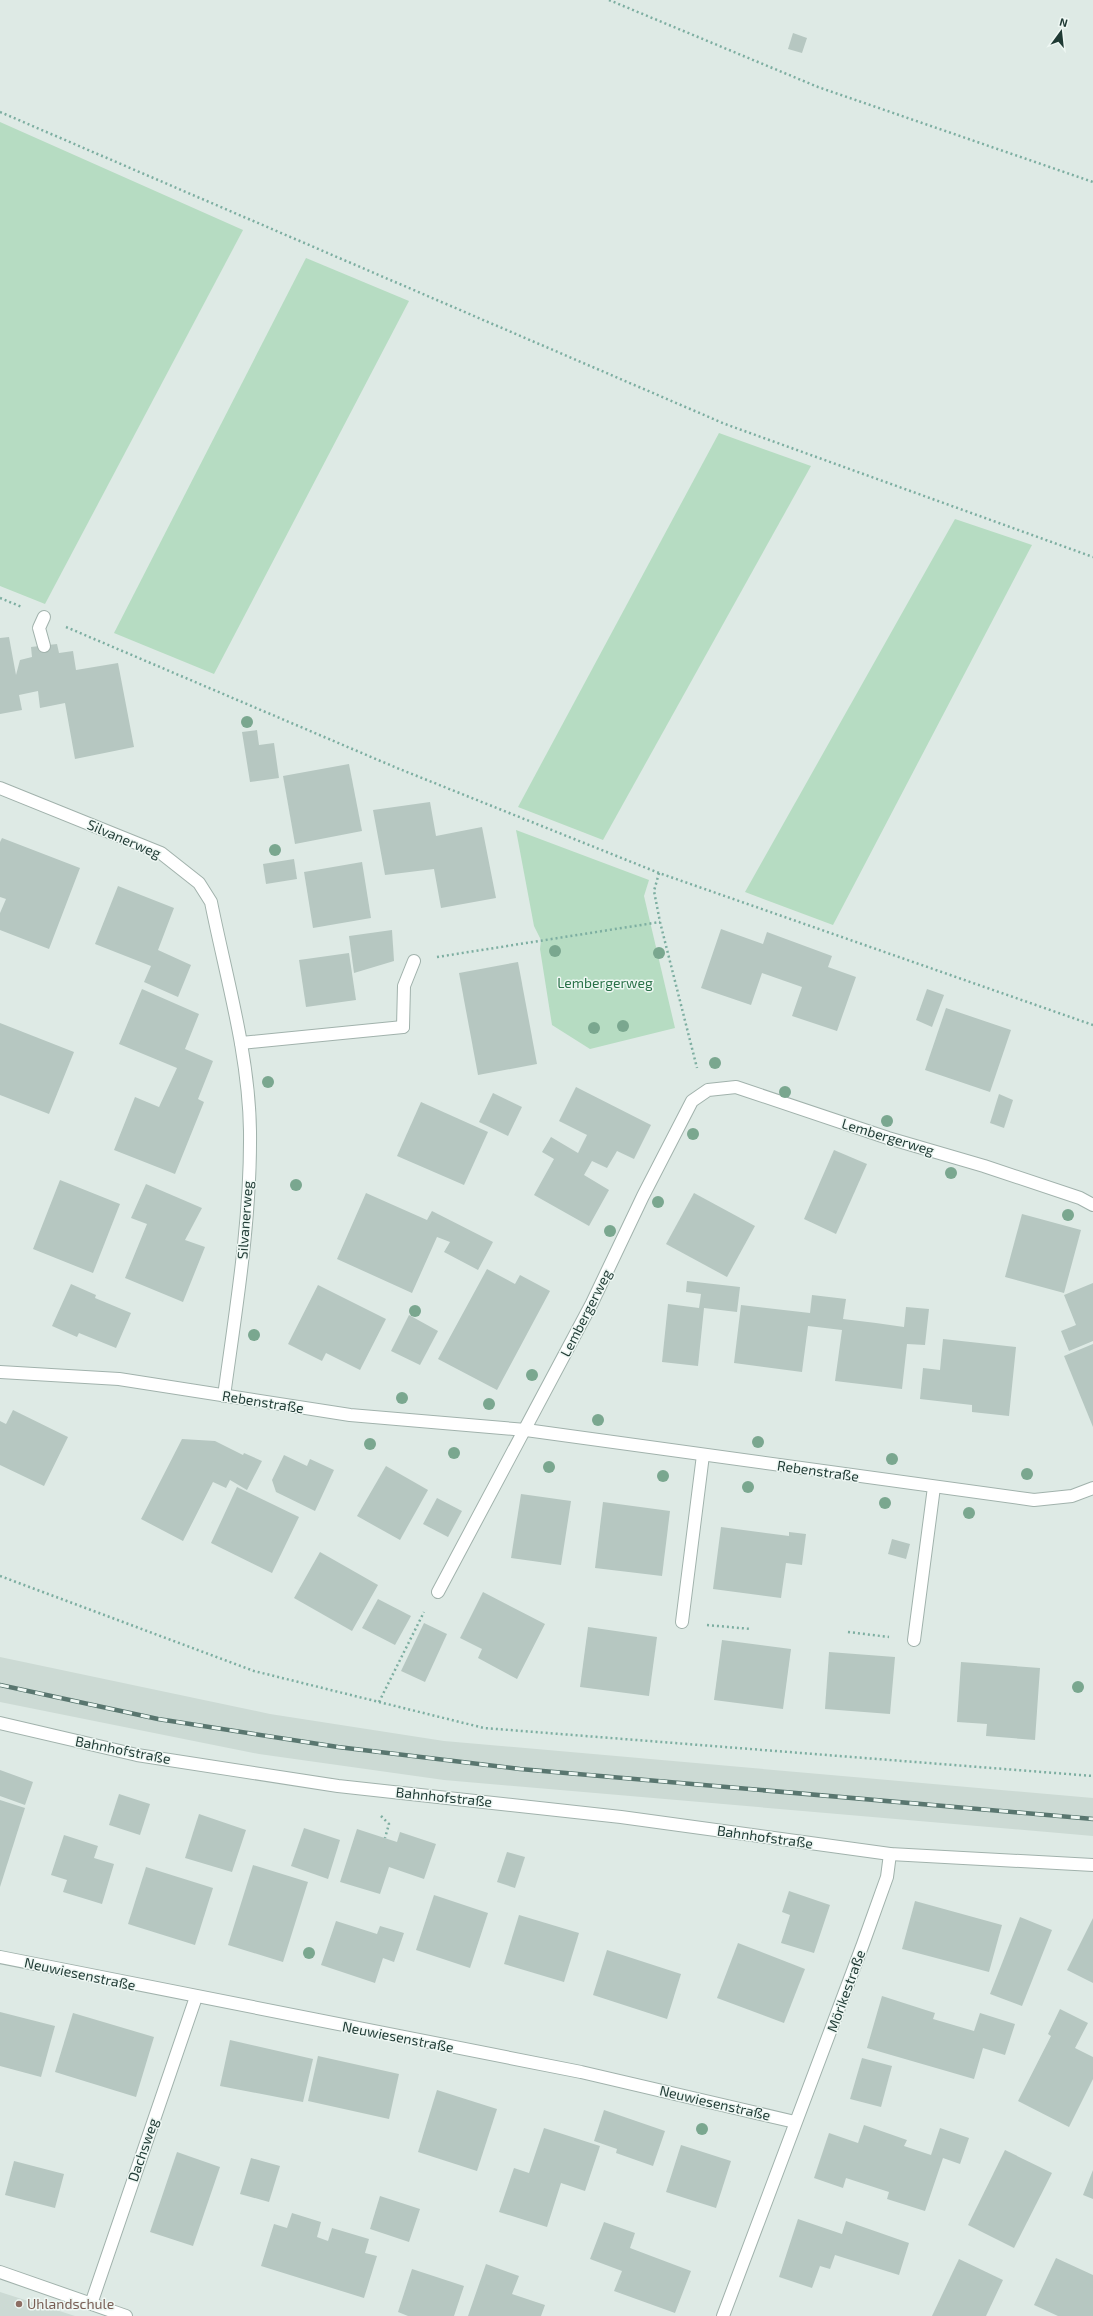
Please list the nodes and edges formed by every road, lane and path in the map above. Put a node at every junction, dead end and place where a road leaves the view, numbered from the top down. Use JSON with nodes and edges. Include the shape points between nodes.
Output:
{"nodes":[{"id":1,"x":609,"y":0,"type":"edge"},
{"id":2,"x":0,"y":112,"type":"edge"},
{"id":3,"x":1093,"y":182,"type":"edge"},
{"id":4,"x":1093,"y":557,"type":"edge"},
{"id":5,"x":0,"y":598,"type":"edge"},
{"id":6,"x":44,"y":617,"type":"junction"},
{"id":7,"x":44,"y":646,"type":"dead end"},
{"id":8,"x":0,"y":788,"type":"edge"},
{"id":9,"x":658,"y":873,"type":"junction"},
{"id":10,"x":660,"y":922,"type":"junction"},
{"id":11,"x":414,"y":961,"type":"joint"},
{"id":12,"x":1093,"y":1025,"type":"edge"},
{"id":13,"x":241,"y":1043,"type":"junction"},
{"id":14,"x":708,"y":1090,"type":"junction"},
{"id":15,"x":1093,"y":1205,"type":"edge"},
{"id":16,"x":0,"y":1372,"type":"edge"},
{"id":17,"x":224,"y":1396,"type":"junction"},
{"id":18,"x":526,"y":1430,"type":"junction"},
{"id":19,"x":703,"y":1455,"type":"junction"},
{"id":20,"x":934,"y":1487,"type":"junction"},
{"id":21,"x":1093,"y":1488,"type":"edge"},
{"id":22,"x":0,"y":1576,"type":"edge"},
{"id":23,"x":438,"y":1592,"type":"joint"},
{"id":24,"x":682,"y":1622,"type":"joint"},
{"id":25,"x":750,"y":1629,"type":"dead end"},
{"id":26,"x":848,"y":1632,"type":"dead end"},
{"id":27,"x":914,"y":1640,"type":"joint"},
{"id":28,"x":379,"y":1702,"type":"junction"},
{"id":29,"x":0,"y":1723,"type":"edge"},
{"id":30,"x":1093,"y":1776,"type":"edge"},
{"id":31,"x":890,"y":1854,"type":"junction"},
{"id":32,"x":1093,"y":1865,"type":"edge"},
{"id":33,"x":0,"y":1957,"type":"edge"},
{"id":34,"x":196,"y":1997,"type":"junction"},
{"id":35,"x":795,"y":2122,"type":"junction"},
{"id":36,"x":0,"y":2272,"type":"edge"},
{"id":37,"x":91,"y":2304,"type":"junction"},
{"id":38,"x":126,"y":2316,"type":"edge"},
{"id":39,"x":723,"y":2316,"type":"edge"}],
"edges":[{"from":1,"to":3,"type":"path","via":[[818,87]]},
{"from":2,"to":4,"type":"path","via":[[725,424]]},
{"from":5,"to":6,"type":"path"},
{"from":6,"to":7,"type":"street","via":[[39,628]]},
{"from":6,"to":9,"type":"path","via":[[396,768]]},
{"from":8,"to":13,"type":"street","name":"Silvanerweg","via":[[161,852],[199,883],[211,902]]},
{"from":9,"to":10,"type":"path","via":[[654,891]]},
{"from":9,"to":12,"type":"path"},
{"from":10,"to":11,"type":"path"},
{"from":10,"to":14,"type":"path","via":[[697,1068]]},
{"from":11,"to":13,"type":"street","via":[[404,986],[403,1028]]},
{"from":13,"to":17,"type":"street","name":"Silvanerweg","via":[[250,1131],[249,1155],[244,1249]]},
{"from":14,"to":15,"type":"street","name":"Lembergerweg","via":[[736,1087],[888,1138],[984,1166],[1080,1198]]},
{"from":14,"to":18,"type":"street","name":"Lembergerweg","via":[[692,1101]]},
{"from":16,"to":17,"type":"street","name":"Rebenstraße","via":[[119,1379]]},
{"from":17,"to":18,"type":"street","name":"Rebenstraße","via":[[350,1415]]},
{"from":18,"to":19,"type":"street","name":"Rebenstraße"},
{"from":18,"to":23,"type":"street"},
{"from":19,"to":20,"type":"street","name":"Rebenstraße"},
{"from":19,"to":24,"type":"street"},
{"from":20,"to":21,"type":"street","name":"Rebenstraße","via":[[1034,1500],[1072,1496]]},
{"from":20,"to":27,"type":"street"},
{"from":22,"to":28,"type":"path","via":[[254,1671]]},
{"from":23,"to":28,"type":"path","via":[[424,1613]]},
{"from":24,"to":25,"type":"path"},
{"from":26,"to":27,"type":"path"},
{"from":28,"to":30,"type":"path","via":[[484,1728]]},
{"from":29,"to":31,"type":"street","name":"Bahnhofstraße","via":[[136,1755],[338,1786],[621,1817]]},
{"from":31,"to":32,"type":"street"},
{"from":31,"to":35,"type":"street","name":"Mörikestraße","via":[[884,1884],[806,2099]]},
{"from":33,"to":34,"type":"street","name":"Neuwiesenstraße"},
{"from":34,"to":35,"type":"street","name":"Neuwiesenstraße","via":[[581,2072]]},
{"from":34,"to":37,"type":"street","name":"Dachsweg"},
{"from":35,"to":39,"type":"street","name":"Mörikestraße"},
{"from":36,"to":37,"type":"street"},
{"from":37,"to":38,"type":"street"}]}
